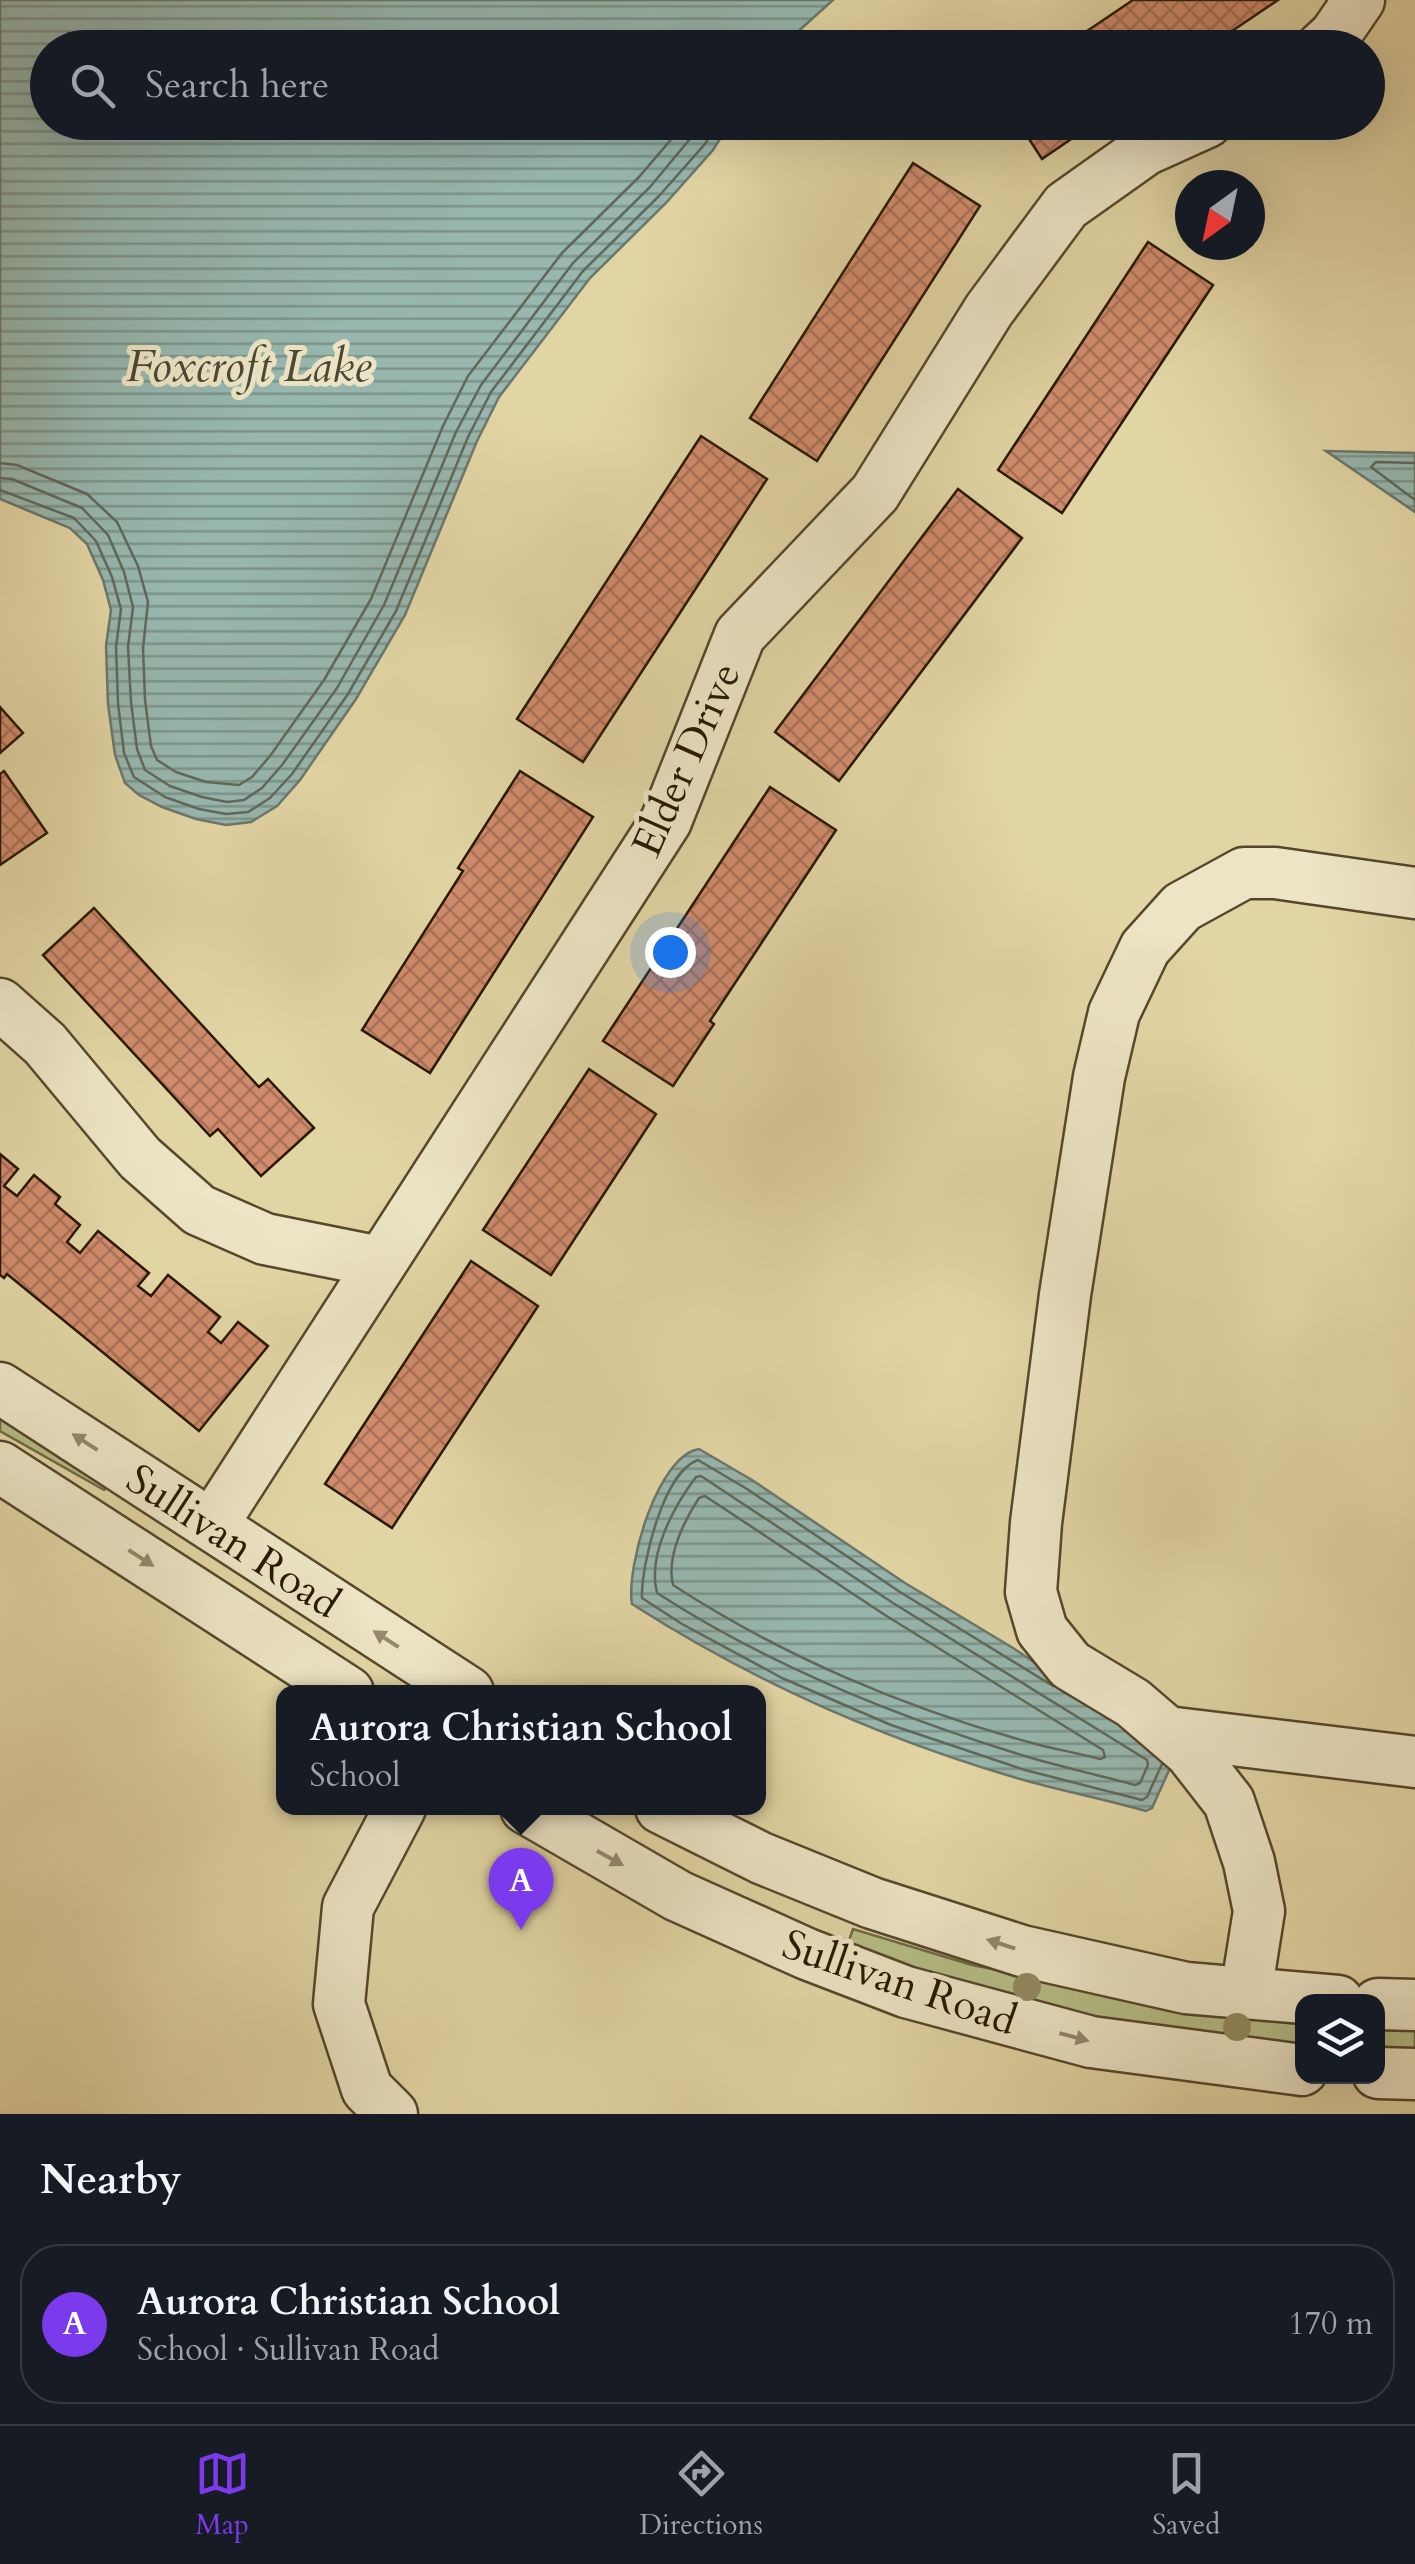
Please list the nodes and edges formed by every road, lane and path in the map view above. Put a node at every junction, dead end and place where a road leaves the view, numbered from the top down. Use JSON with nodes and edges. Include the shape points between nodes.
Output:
{"nodes":[{"id":1,"x":1359,"y":0,"type":"edge"},
{"id":2,"x":1338,"y":30,"type":"edge"},
{"id":3,"x":1166,"y":140,"type":"edge"},
{"id":4,"x":1415,"y":893,"type":"edge"},
{"id":5,"x":0,"y":1004,"type":"edge"},
{"id":6,"x":380,"y":1262,"type":"junction"},
{"id":7,"x":0,"y":1388,"type":"edge"},
{"id":8,"x":0,"y":1468,"type":"edge"},
{"id":9,"x":212,"y":1525,"type":"junction"},
{"id":10,"x":337,"y":1685,"type":"edge"},
{"id":11,"x":457,"y":1685,"type":"edge"},
{"id":12,"x":1167,"y":1732,"type":"junction"},
{"id":13,"x":1415,"y":1762,"type":"edge"},
{"id":14,"x":396,"y":1815,"type":"edge"},
{"id":15,"x":538,"y":1815,"type":"edge"},
{"id":16,"x":675,"y":1815,"type":"edge"},
{"id":17,"x":1246,"y":1993,"type":"junction"},
{"id":18,"x":1295,"y":1998,"type":"edge"},
{"id":19,"x":1385,"y":2004,"type":"edge"},
{"id":20,"x":1415,"y":2006,"type":"edge"},
{"id":21,"x":1295,"y":2069,"type":"edge"},
{"id":22,"x":1385,"y":2073,"type":"edge"},
{"id":23,"x":1415,"y":2074,"type":"edge"},
{"id":24,"x":380,"y":2101,"type":"edge"}],
"edges":[{"from":1,"to":2,"type":"street"},
{"from":3,"to":6,"type":"street","name":"Elder Drive","via":[[1066,206],[988,310],[875,494],[740,636],[666,821]]},
{"from":4,"to":12,"type":"street","via":[[1244,874],[1182,907],[1145,948],[1114,1013],[1065,1295],[1031,1592],[1042,1630],[1070,1666]]},
{"from":5,"to":6,"type":"street","via":[[45,1044],[140,1158],[199,1210],[264,1239]]},
{"from":6,"to":9,"type":"street","name":"Elder Drive"},
{"from":9,"to":7,"type":"street","name":"Sullivan Road","one_way":true},
{"from":8,"to":10,"type":"street","name":"Sullivan Road","one_way":true},
{"from":11,"to":9,"type":"street","name":"Sullivan Road","one_way":true},
{"from":12,"to":13,"type":"street"},
{"from":12,"to":17,"type":"street","via":[[1230,1802],[1250,1862],[1259,1911]]},
{"from":14,"to":24,"type":"street","via":[[348,1907],[339,2004]]},
{"from":15,"to":21,"type":"street","name":"Sullivan Road","one_way":true,"via":[[678,1896],[906,1992],[1091,2042]]},
{"from":17,"to":16,"type":"street","name":"Sullivan Road","one_way":true,"via":[[1186,1988],[1022,1951],[840,1890]]},
{"from":17,"to":18,"type":"street","name":"Sullivan Road"},
{"from":19,"to":20,"type":"street"},
{"from":22,"to":23,"type":"street"}]}
